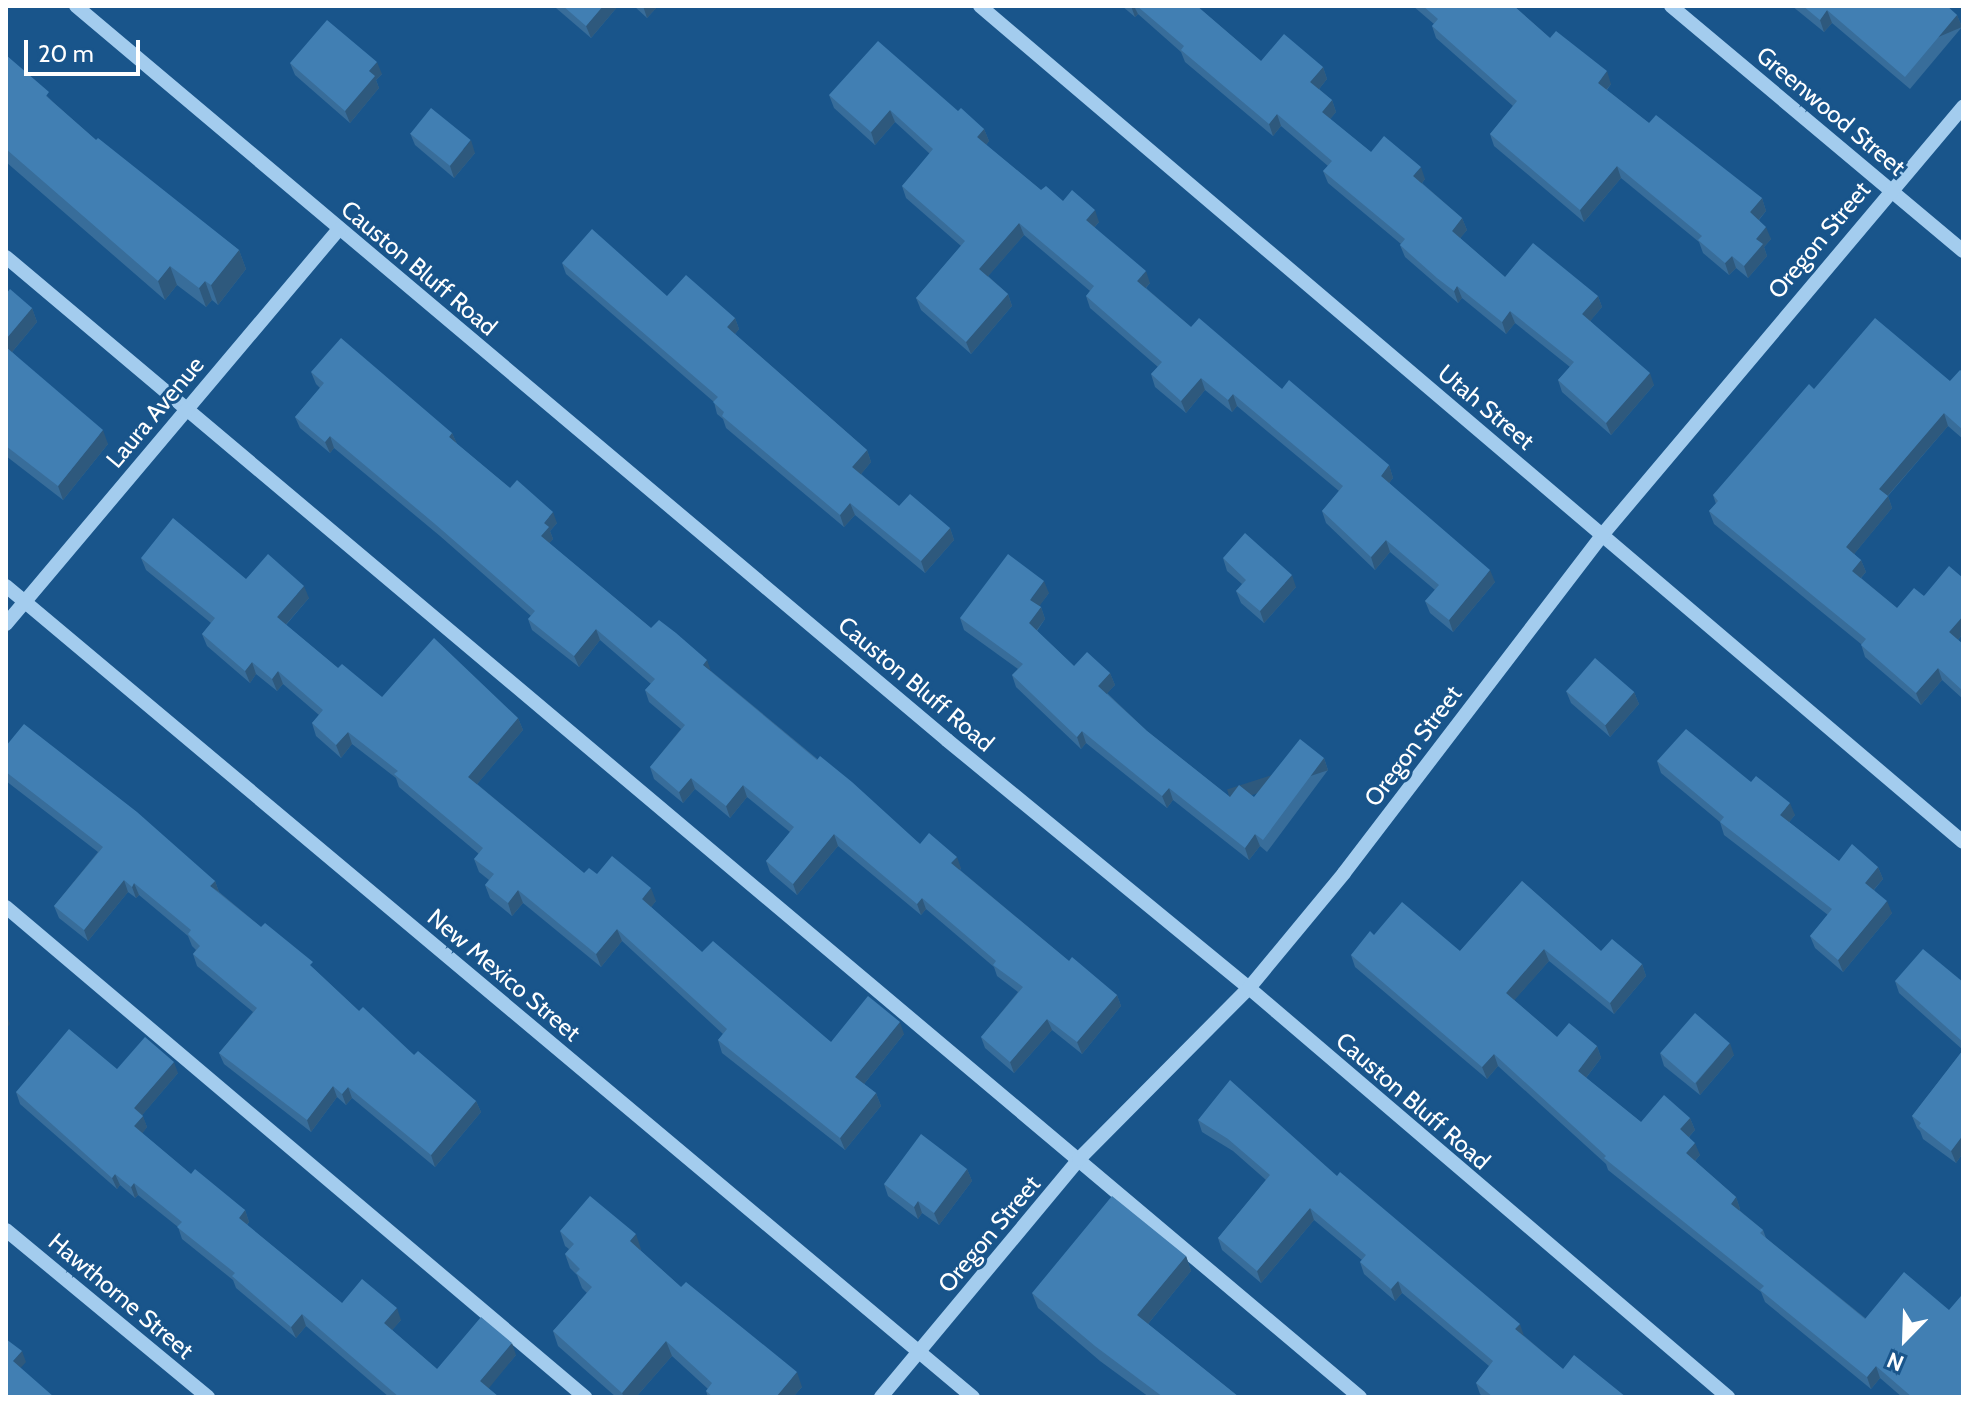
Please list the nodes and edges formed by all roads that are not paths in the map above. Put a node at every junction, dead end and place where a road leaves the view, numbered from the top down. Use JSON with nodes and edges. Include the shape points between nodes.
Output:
{"nodes":[{"id":1,"x":76,"y":6,"type":"edge"},
{"id":2,"x":980,"y":6,"type":"edge"},
{"id":3,"x":1671,"y":6,"type":"edge"},
{"id":4,"x":1963,"y":107,"type":"edge"},
{"id":5,"x":1890,"y":190,"type":"junction"},
{"id":6,"x":339,"y":229,"type":"junction"},
{"id":7,"x":1963,"y":251,"type":"edge"},
{"id":8,"x":6,"y":257,"type":"edge"},
{"id":9,"x":185,"y":411,"type":"junction"},
{"id":10,"x":1603,"y":534,"type":"junction"},
{"id":11,"x":6,"y":586,"type":"edge"},
{"id":12,"x":24,"y":602,"type":"junction"},
{"id":13,"x":6,"y":624,"type":"edge"},
{"id":14,"x":1963,"y":842,"type":"edge"},
{"id":15,"x":6,"y":907,"type":"edge"},
{"id":16,"x":1249,"y":988,"type":"junction"},
{"id":17,"x":1079,"y":1159,"type":"junction"},
{"id":18,"x":6,"y":1230,"type":"edge"},
{"id":19,"x":919,"y":1351,"type":"junction"},
{"id":20,"x":208,"y":1397,"type":"edge"},
{"id":21,"x":585,"y":1397,"type":"edge"},
{"id":22,"x":881,"y":1397,"type":"edge"},
{"id":23,"x":973,"y":1397,"type":"edge"},
{"id":24,"x":1360,"y":1397,"type":"edge"},
{"id":25,"x":1728,"y":1397,"type":"edge"}],
"edges":[{"from":1,"to":6,"type":"street","name":"Causton Bluff Road"},
{"from":2,"to":10,"type":"street","name":"Utah Street"},
{"from":3,"to":5,"type":"street","name":"Greenwood Street"},
{"from":4,"to":5,"type":"street","name":"Oregon Street"},
{"from":5,"to":7,"type":"street","name":"Greenwood Street"},
{"from":5,"to":10,"type":"street","name":"Oregon Street"},
{"from":6,"to":9,"type":"street","name":"Laura Avenue"},
{"from":6,"to":16,"type":"street","name":"Causton Bluff Road"},
{"from":8,"to":9,"type":"street"},
{"from":9,"to":12,"type":"street","name":"Laura Avenue"},
{"from":9,"to":17,"type":"street"},
{"from":10,"to":14,"type":"street","name":"Utah Street"},
{"from":10,"to":16,"type":"street","name":"Oregon Street","via":[[1344,873]]},
{"from":11,"to":12,"type":"street","name":"New Mexico Street"},
{"from":12,"to":13,"type":"street","name":"Laura Avenue"},
{"from":12,"to":19,"type":"street","name":"New Mexico Street"},
{"from":15,"to":21,"type":"street"},
{"from":16,"to":17,"type":"street","name":"Oregon Street"},
{"from":16,"to":25,"type":"street","name":"Causton Bluff Road"},
{"from":17,"to":19,"type":"street","name":"Oregon Street"},
{"from":17,"to":24,"type":"street"},
{"from":18,"to":20,"type":"street","name":"Hawthorne Street"},
{"from":19,"to":22,"type":"street","name":"Oregon Street"},
{"from":19,"to":23,"type":"street","name":"New Mexico Street"}]}
